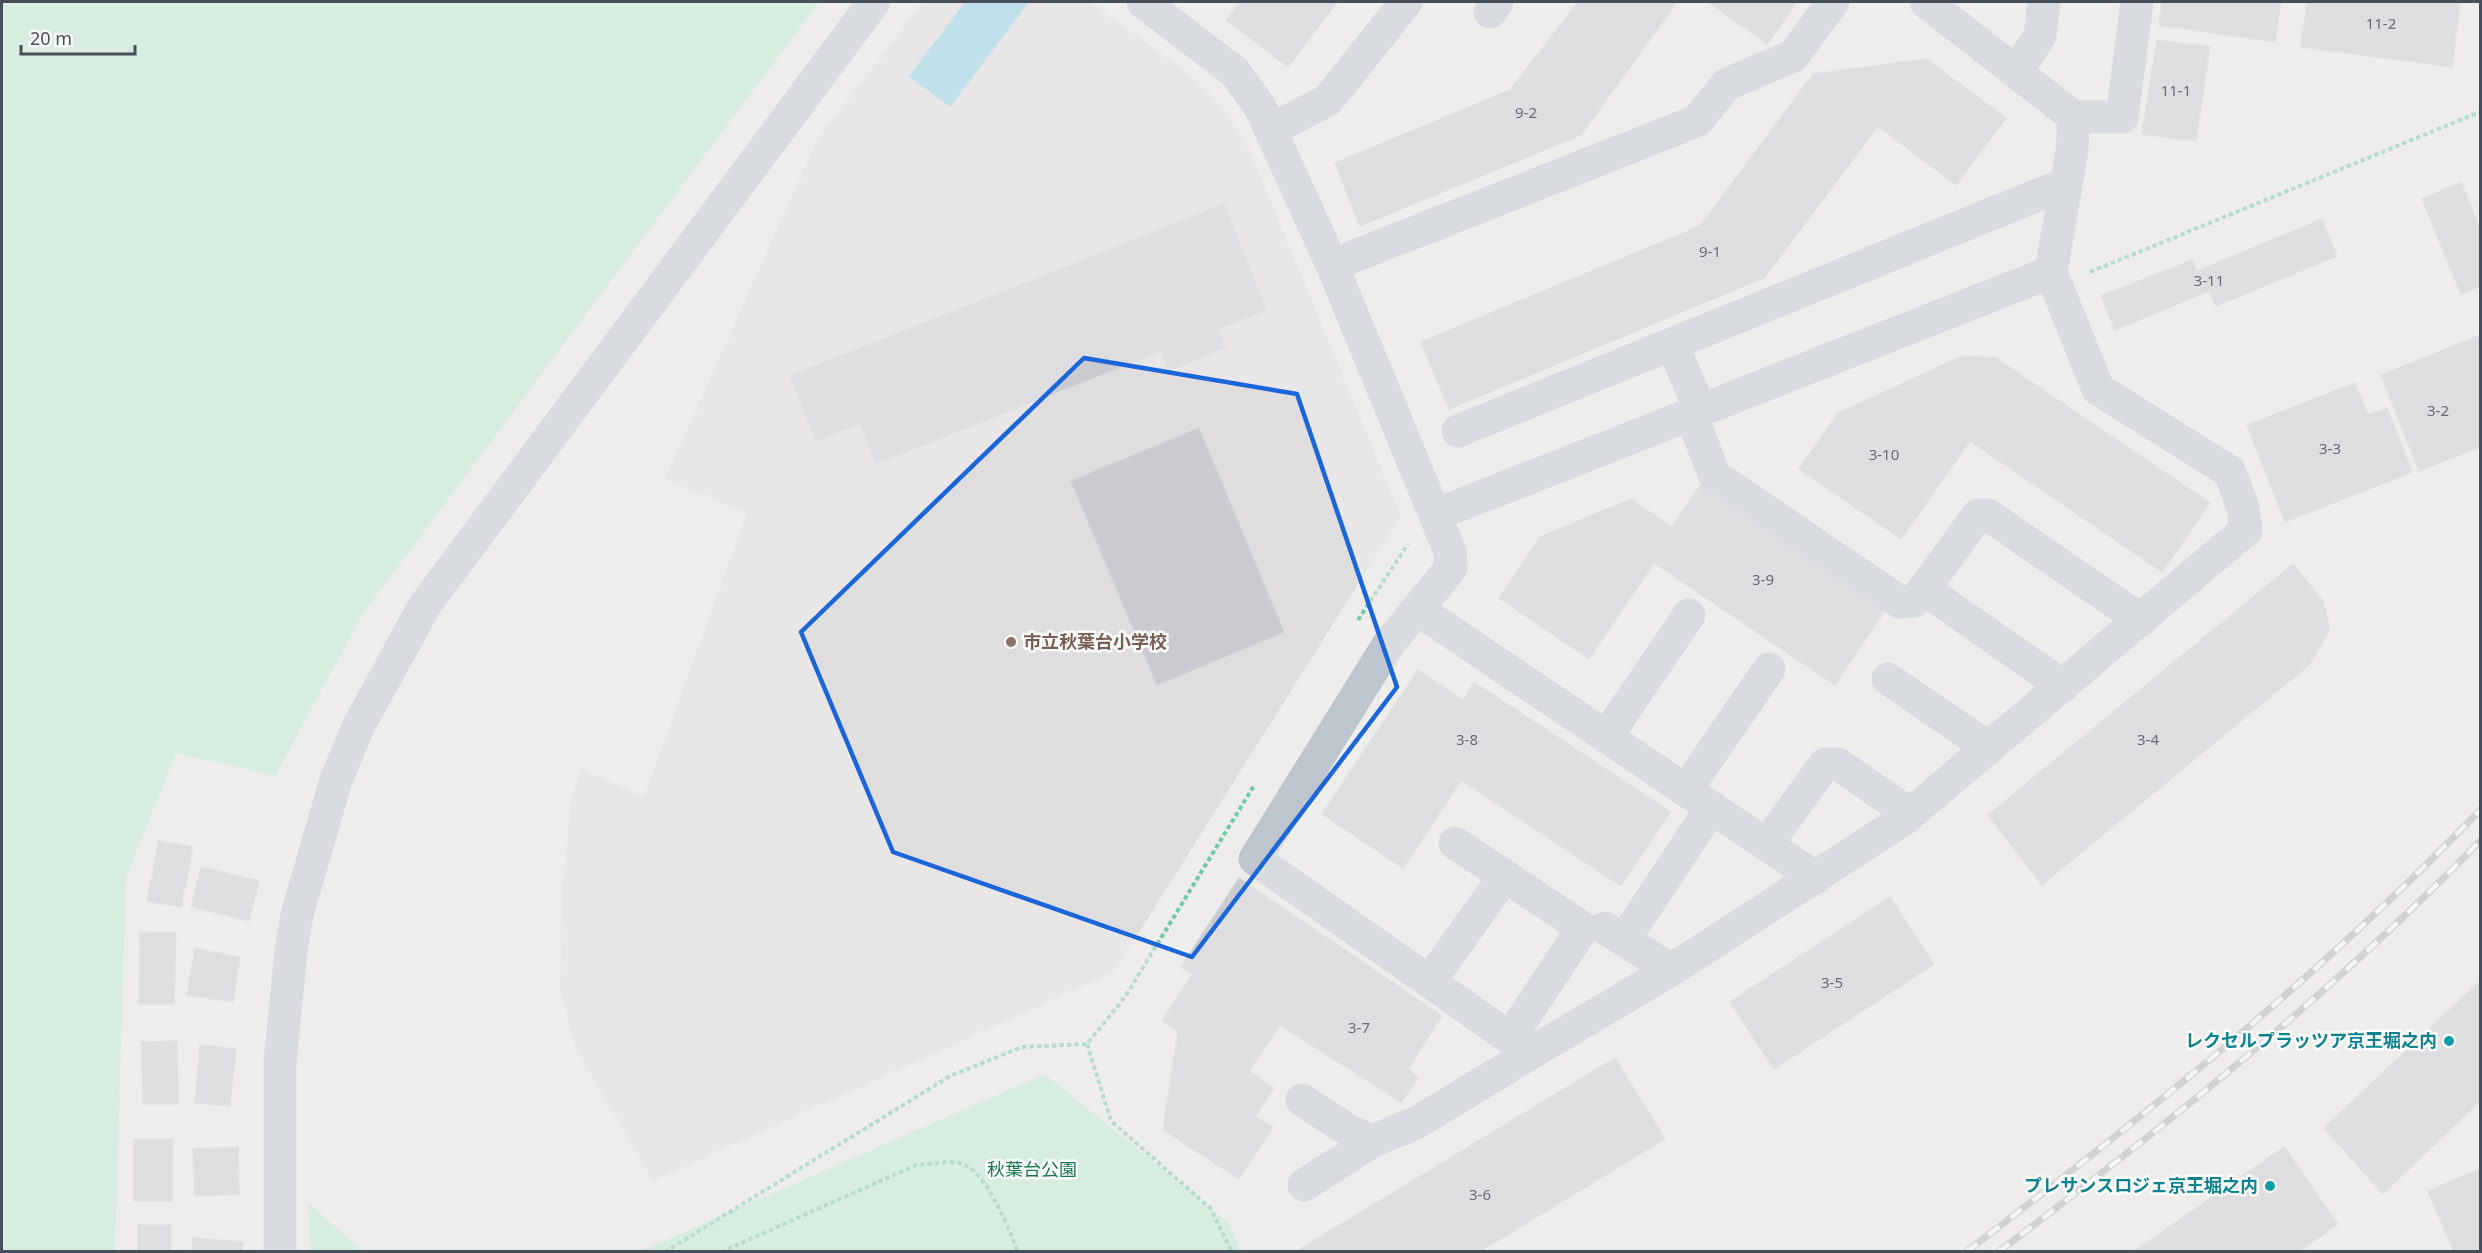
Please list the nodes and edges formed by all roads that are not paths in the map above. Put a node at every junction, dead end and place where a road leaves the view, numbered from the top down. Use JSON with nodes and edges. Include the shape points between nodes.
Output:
{"nodes":[{"id":1,"x":874,"y":2,"type":"edge"},
{"id":2,"x":1143,"y":2,"type":"edge"},
{"id":3,"x":1406,"y":2,"type":"edge"},
{"id":4,"x":1833,"y":2,"type":"edge"},
{"id":5,"x":1926,"y":2,"type":"edge"},
{"id":6,"x":2044,"y":2,"type":"edge"},
{"id":7,"x":2137,"y":2,"type":"edge"},
{"id":8,"x":2017,"y":70,"type":"junction"},
{"id":9,"x":2074,"y":117,"type":"junction"},
{"id":10,"x":1273,"y":129,"type":"junction"},
{"id":11,"x":2065,"y":184,"type":"junction"},
{"id":12,"x":1332,"y":266,"type":"junction"},
{"id":13,"x":2066,"y":273,"type":"junction"},
{"id":14,"x":1672,"y":344,"type":"junction"},
{"id":15,"x":1696,"y":413,"type":"junction"},
{"id":16,"x":1458,"y":431,"type":"dead end"},
{"id":17,"x":1425,"y":527,"type":"junction"},
{"id":18,"x":1924,"y":589,"type":"junction"},
{"id":19,"x":1417,"y":609,"type":"junction"},
{"id":20,"x":1689,"y":615,"type":"dead end"},
{"id":21,"x":2141,"y":620,"type":"junction"},
{"id":22,"x":1769,"y":669,"type":"dead end"},
{"id":23,"x":1888,"y":679,"type":"dead end"},
{"id":24,"x":2063,"y":686,"type":"junction"},
{"id":25,"x":1606,"y":737,"type":"junction"},
{"id":26,"x":1989,"y":748,"type":"junction"},
{"id":27,"x":1699,"y":798,"type":"junction"},
{"id":28,"x":1910,"y":814,"type":"junction"},
{"id":29,"x":1455,"y":843,"type":"dead end"},
{"id":30,"x":1767,"y":844,"type":"junction"},
{"id":31,"x":1504,"y":877,"type":"junction"},
{"id":32,"x":1816,"y":878,"type":"junction"},
{"id":33,"x":1583,"y":928,"type":"junction"},
{"id":34,"x":1624,"y":940,"type":"junction"},
{"id":35,"x":1671,"y":970,"type":"junction"},
{"id":36,"x":1430,"y":981,"type":"junction"},
{"id":37,"x":1520,"y":1045,"type":"junction"},
{"id":38,"x":1302,"y":1100,"type":"dead end"},
{"id":39,"x":1373,"y":1141,"type":"junction"},
{"id":40,"x":1304,"y":1185,"type":"dead end"},
{"id":41,"x":280,"y":1251,"type":"edge"}],
"edges":[{"from":1,"to":41,"type":"street","via":[[425,605],[358,727],[336,780],[297,915],[291,951],[280,1064]]},
{"from":2,"to":10,"type":"street","via":[[1235,72]]},
{"from":3,"to":10,"type":"street","via":[[1328,100]]},
{"from":4,"to":12,"type":"street","via":[[1793,56],[1727,84],[1697,121]]},
{"from":5,"to":8,"type":"street"},
{"from":6,"to":8,"type":"street","via":[[2040,36]]},
{"from":7,"to":9,"type":"street","via":[[2122,117]]},
{"from":8,"to":9,"type":"street"},
{"from":9,"to":11,"type":"street"},
{"from":10,"to":12,"type":"street"},
{"from":11,"to":13,"type":"street"},
{"from":11,"to":14,"type":"street"},
{"from":12,"to":17,"type":"street"},
{"from":13,"to":15,"type":"street"},
{"from":13,"to":21,"type":"street","via":[[2097,390],[2230,472],[2243,508],[2246,531]]},
{"from":14,"to":15,"type":"street"},
{"from":14,"to":16,"type":"street"},
{"from":15,"to":17,"type":"street"},
{"from":15,"to":18,"type":"street","via":[[1715,476],[1900,603],[1914,601]]},
{"from":17,"to":19,"type":"street","via":[[1450,552],[1451,568]]},
{"from":18,"to":21,"type":"street","via":[[1978,515],[1988,515]]},
{"from":18,"to":24,"type":"street"},
{"from":19,"to":25,"type":"street"},
{"from":19,"to":36,"type":"street","via":[[1390,642],[1255,859]]},
{"from":20,"to":25,"type":"street"},
{"from":21,"to":24,"type":"street"},
{"from":22,"to":27,"type":"street"},
{"from":23,"to":26,"type":"street"},
{"from":24,"to":26,"type":"street"},
{"from":25,"to":27,"type":"street"},
{"from":26,"to":28,"type":"street"},
{"from":27,"to":30,"type":"street"},
{"from":27,"to":34,"type":"street"},
{"from":28,"to":30,"type":"street","via":[[1838,765],[1825,764]]},
{"from":28,"to":32,"type":"street"},
{"from":29,"to":31,"type":"street"},
{"from":30,"to":32,"type":"street"},
{"from":31,"to":33,"type":"street"},
{"from":31,"to":36,"type":"street"},
{"from":32,"to":35,"type":"street"},
{"from":33,"to":34,"type":"street","via":[[1597,923]]},
{"from":33,"to":37,"type":"street"},
{"from":34,"to":35,"type":"street"},
{"from":35,"to":37,"type":"street"},
{"from":36,"to":37,"type":"street"},
{"from":37,"to":39,"type":"street","via":[[1418,1122]]},
{"from":38,"to":39,"type":"street","via":[[1351,1132]]},
{"from":39,"to":40,"type":"street"}]}
